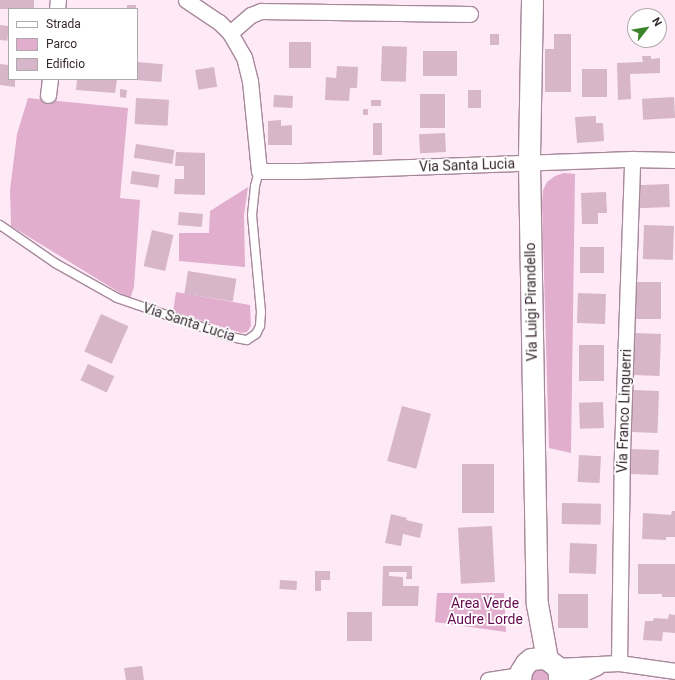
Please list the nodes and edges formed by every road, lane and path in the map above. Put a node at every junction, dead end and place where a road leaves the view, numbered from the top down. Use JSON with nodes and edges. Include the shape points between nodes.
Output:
{"nodes":[{"id":1,"x":186,"y":0,"type":"edge"},
{"id":2,"x":532,"y":0,"type":"edge"},
{"id":3,"x":470,"y":14,"type":"dead end"},
{"id":4,"x":230,"y":33,"type":"junction"},
{"id":5,"x":50,"y":80,"type":"edge"},
{"id":6,"x":48,"y":95,"type":"dead end"},
{"id":7,"x":632,"y":159,"type":"junction"},
{"id":8,"x":675,"y":160,"type":"edge"},
{"id":9,"x":529,"y":163,"type":"junction"},
{"id":10,"x":259,"y":171,"type":"junction"},
{"id":11,"x":0,"y":225,"type":"edge"},
{"id":12,"x":537,"y":604,"type":"junction"},
{"id":13,"x":613,"y":663,"type":"junction"},
{"id":14,"x":558,"y":671,"type":"edge"},
{"id":15,"x":675,"y":671,"type":"edge"},
{"id":16,"x":522,"y":673,"type":"edge"},
{"id":17,"x":488,"y":680,"type":"edge"}],
"edges":[{"from":1,"to":4,"type":"street","name":"Via Santa Lucia","via":[[207,13]]},
{"from":2,"to":9,"type":"street","name":"Via Luigi Pirandello"},
{"from":3,"to":4,"type":"street","via":[[261,11],[251,15]]},
{"from":4,"to":10,"type":"street","name":"Via Santa Lucia","via":[[248,69]]},
{"from":5,"to":6,"type":"street"},
{"from":7,"to":8,"type":"street","name":"Via Santa Lucia"},
{"from":7,"to":9,"type":"street","name":"Via Santa Lucia"},
{"from":7,"to":13,"type":"street","name":"Via Franco Linguerri"},
{"from":9,"to":10,"type":"street","name":"Via Santa Lucia"},
{"from":9,"to":12,"type":"street","name":"Via Luigi Pirandello"},
{"from":10,"to":11,"type":"lane","name":"Via Santa Lucia","via":[[254,186],[252,215],[261,312],[260,326],[256,334],[247,340],[231,337],[117,298],[55,262]]},
{"from":12,"to":14,"type":"street","name":"Via Luigi Pirandello"},
{"from":12,"to":16,"type":"street","name":"Via Luigi Pirandello"},
{"from":13,"to":14,"type":"street"},
{"from":13,"to":15,"type":"street"},
{"from":14,"to":16,"type":"street","via":[[536,658]]},
{"from":16,"to":17,"type":"street"}]}
